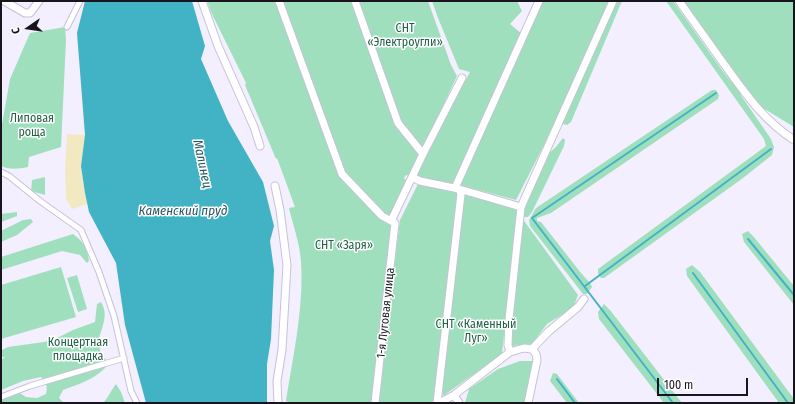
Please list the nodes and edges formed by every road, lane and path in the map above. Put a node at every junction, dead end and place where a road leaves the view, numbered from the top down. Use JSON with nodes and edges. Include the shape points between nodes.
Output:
{"nodes":[{"id":1,"x":4,"y":1,"type":"edge"},
{"id":2,"x":39,"y":1,"type":"edge"},
{"id":3,"x":80,"y":1,"type":"edge"},
{"id":4,"x":202,"y":1,"type":"edge"},
{"id":5,"x":279,"y":1,"type":"edge"},
{"id":6,"x":354,"y":1,"type":"edge"},
{"id":7,"x":539,"y":1,"type":"edge"},
{"id":8,"x":613,"y":1,"type":"edge"},
{"id":9,"x":679,"y":1,"type":"edge"},
{"id":10,"x":67,"y":27,"type":"dead end"},
{"id":11,"x":462,"y":78,"type":"dead end"},
{"id":12,"x":794,"y":140,"type":"edge"},
{"id":13,"x":260,"y":146,"type":"dead end"},
{"id":14,"x":423,"y":154,"type":"junction"},
{"id":15,"x":1,"y":172,"type":"edge"},
{"id":16,"x":412,"y":177,"type":"junction"},
{"id":17,"x":275,"y":186,"type":"dead end"},
{"id":18,"x":457,"y":188,"type":"junction"},
{"id":19,"x":521,"y":207,"type":"junction"},
{"id":20,"x":393,"y":222,"type":"junction"},
{"id":21,"x":584,"y":299,"type":"dead end"},
{"id":22,"x":532,"y":349,"type":"junction"},
{"id":23,"x":510,"y":352,"type":"junction"},
{"id":24,"x":124,"y":358,"type":"junction"},
{"id":25,"x":454,"y":395,"type":"junction"},
{"id":26,"x":1,"y":397,"type":"edge"},
{"id":27,"x":137,"y":403,"type":"edge"},
{"id":28,"x":278,"y":403,"type":"edge"},
{"id":29,"x":375,"y":403,"type":"edge"},
{"id":30,"x":438,"y":403,"type":"edge"},
{"id":31,"x":459,"y":403,"type":"edge"},
{"id":32,"x":528,"y":403,"type":"edge"}],
"edges":[{"from":1,"to":2,"type":"street","via":[[25,13],[30,13]]},
{"from":3,"to":10,"type":"street"},
{"from":4,"to":13,"type":"street"},
{"from":5,"to":20,"type":"street","via":[[342,174],[382,216]]},
{"from":6,"to":14,"type":"street","via":[[398,123]]},
{"from":7,"to":18,"type":"street"},
{"from":8,"to":19,"type":"street"},
{"from":9,"to":12,"type":"street","via":[[762,114]]},
{"from":11,"to":14,"type":"street","name":"1-я Луговая улица"},
{"from":14,"to":16,"type":"street","name":"1-я Луговая улица"},
{"from":15,"to":24,"type":"street","via":[[81,230],[114,316]]},
{"from":16,"to":18,"type":"street"},
{"from":16,"to":20,"type":"street","name":"1-я Луговая улица"},
{"from":17,"to":28,"type":"street","via":[[287,266],[282,350],[277,381]]},
{"from":18,"to":19,"type":"street"},
{"from":18,"to":30,"type":"street","via":[[461,194]]},
{"from":19,"to":23,"type":"street","via":[[509,319]]},
{"from":20,"to":29,"type":"street","name":"1-я Луговая улица"},
{"from":21,"to":22,"type":"street"},
{"from":22,"to":23,"type":"street","via":[[524,348]]},
{"from":22,"to":32,"type":"street","via":[[537,360]]},
{"from":23,"to":25,"type":"street"},
{"from":24,"to":26,"type":"street"},
{"from":24,"to":27,"type":"street"},
{"from":25,"to":30,"type":"street"},
{"from":25,"to":31,"type":"street"}]}
